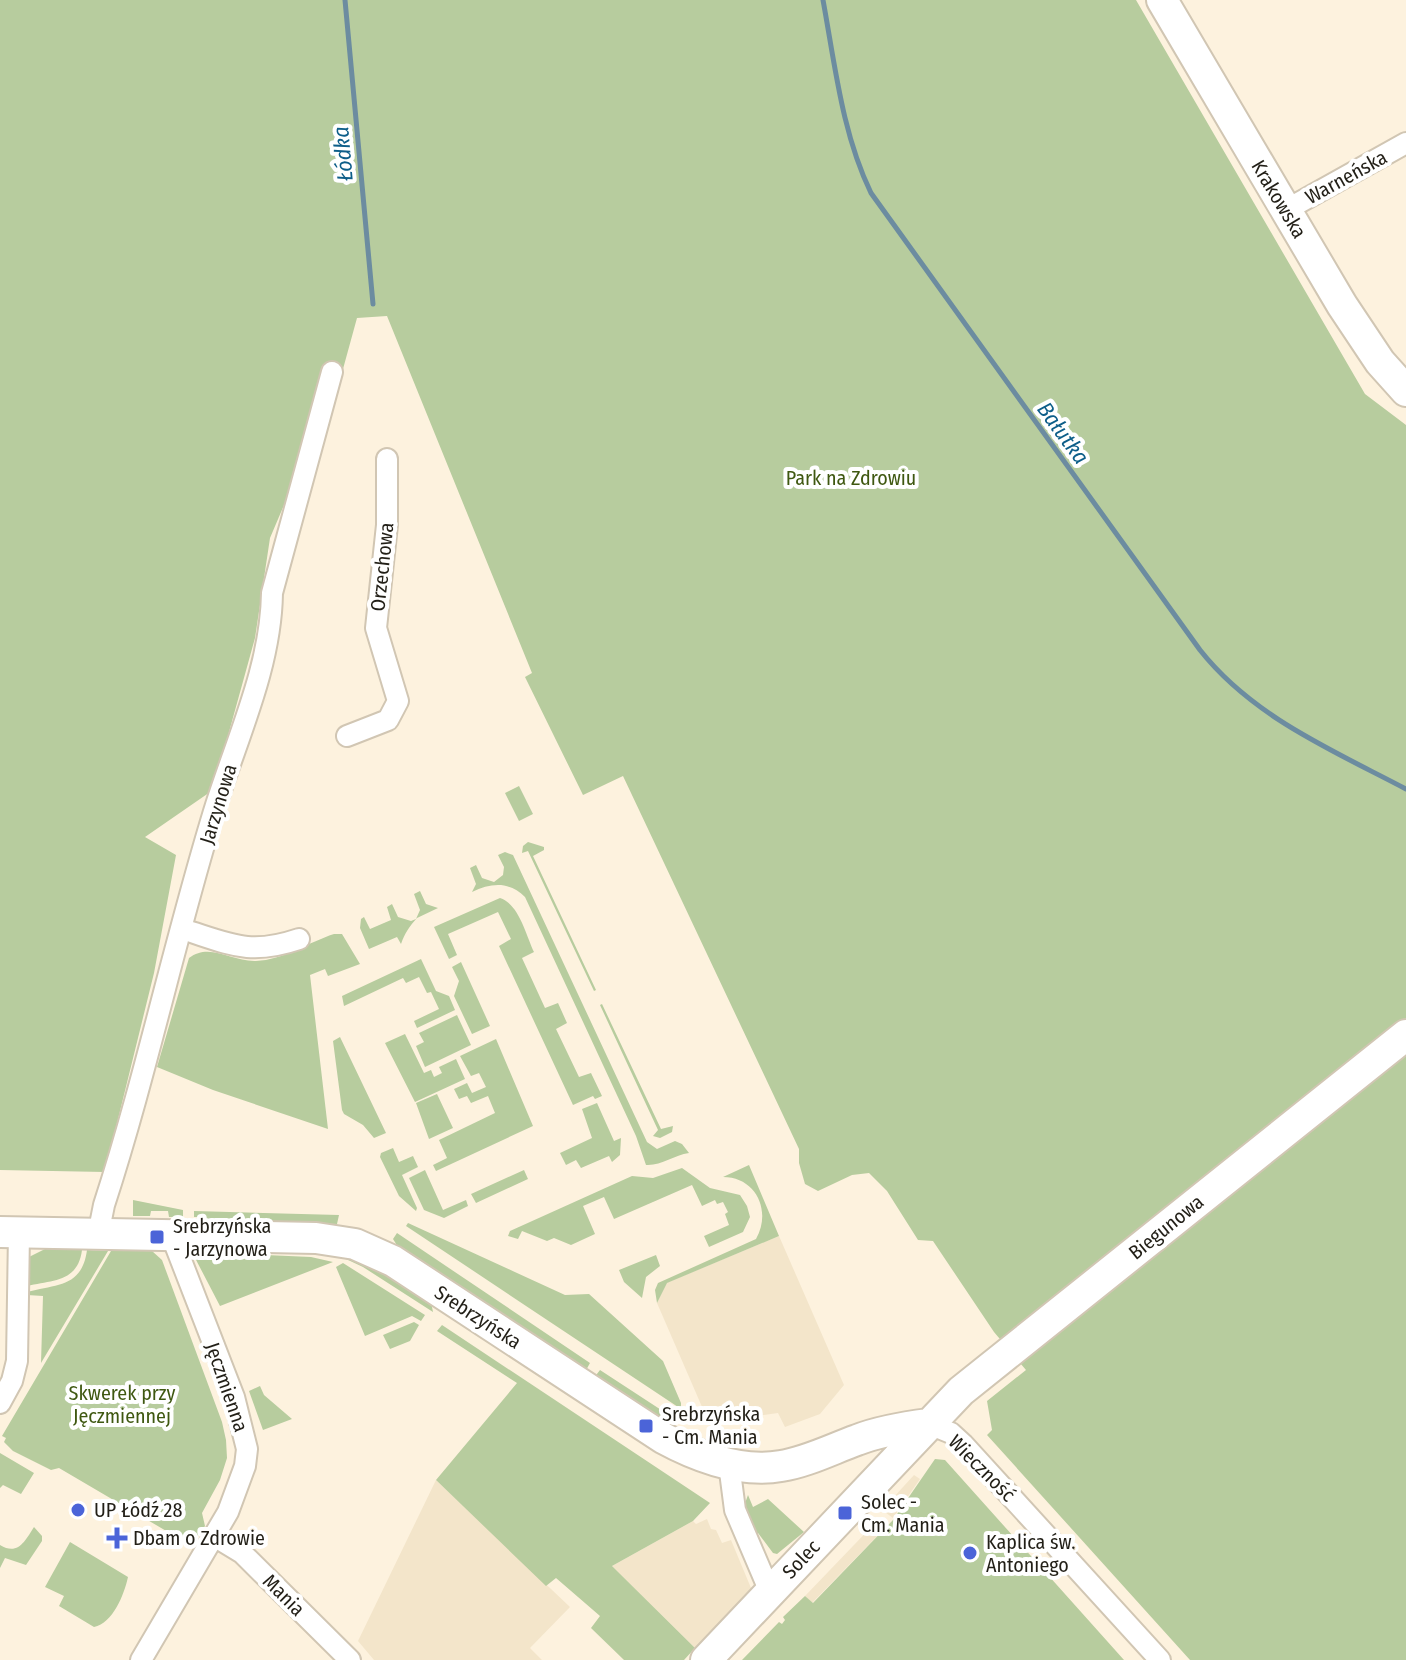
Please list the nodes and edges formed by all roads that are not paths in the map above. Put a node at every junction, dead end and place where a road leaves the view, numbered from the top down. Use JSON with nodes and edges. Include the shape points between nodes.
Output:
{"nodes":[{"id":1,"x":1162,"y":0,"type":"edge"},
{"id":2,"x":1406,"y":143,"type":"edge"},
{"id":3,"x":1286,"y":210,"type":"junction"},
{"id":4,"x":332,"y":372,"type":"dead end"},
{"id":5,"x":1406,"y":391,"type":"edge"},
{"id":6,"x":387,"y":459,"type":"dead end"},
{"id":7,"x":347,"y":736,"type":"dead end"},
{"id":8,"x":182,"y":929,"type":"junction"},
{"id":9,"x":299,"y":939,"type":"dead end"},
{"id":10,"x":1406,"y":1035,"type":"edge"},
{"id":11,"x":10,"y":1233,"type":"edge"},
{"id":12,"x":98,"y":1235,"type":"junction"},
{"id":13,"x":172,"y":1237,"type":"junction"},
{"id":14,"x":0,"y":1403,"type":"edge"},
{"id":15,"x":929,"y":1424,"type":"junction"},
{"id":16,"x":729,"y":1464,"type":"junction"},
{"id":17,"x":214,"y":1536,"type":"junction"},
{"id":18,"x":770,"y":1592,"type":"junction"},
{"id":19,"x":141,"y":1660,"type":"edge"},
{"id":20,"x":350,"y":1660,"type":"edge"},
{"id":21,"x":706,"y":1660,"type":"edge"},
{"id":22,"x":1160,"y":1660,"type":"edge"}],
"edges":[{"from":1,"to":3,"type":"main road","name":"Krakowska"},
{"from":2,"to":3,"type":"street","name":"Warneńska"},
{"from":3,"to":5,"type":"main road","name":"Krakowska","via":[[1365,342]]},
{"from":4,"to":8,"type":"street","name":"Jarzynowa","via":[[276,578],[267,645]]},
{"from":6,"to":7,"type":"street","name":"Orzechowa","via":[[387,525],[376,628],[398,701],[388,720]]},
{"from":8,"to":9,"type":"street","via":[[243,948]]},
{"from":8,"to":12,"type":"street","name":"Jarzynowa"},
{"from":10,"to":15,"type":"main road","name":"Biegunowa","via":[[979,1377]]},
{"from":11,"to":12,"type":"main road","name":"Srebrzyńska"},
{"from":11,"to":14,"type":"street","via":[[17,1361]]},
{"from":12,"to":13,"type":"main road","name":"Srebrzyńska"},
{"from":13,"to":16,"type":"main road","name":"Srebrzyńska","via":[[327,1239],[374,1250],[663,1438]]},
{"from":13,"to":17,"type":"street","name":"Jęczmienna","via":[[245,1437],[240,1483]]},
{"from":15,"to":16,"type":"main road","name":"Srebrzyńska","via":[[874,1434],[783,1466]]},
{"from":15,"to":18,"type":"main road","name":"Solec"},
{"from":15,"to":22,"type":"street","name":"Wieczność","via":[[963,1444]]},
{"from":16,"to":18,"type":"street","via":[[735,1510]]},
{"from":17,"to":19,"type":"street","name":"Jęczmienna"},
{"from":17,"to":20,"type":"street","name":"Mania","via":[[242,1553]]},
{"from":18,"to":21,"type":"main road","name":"Solec"}]}
